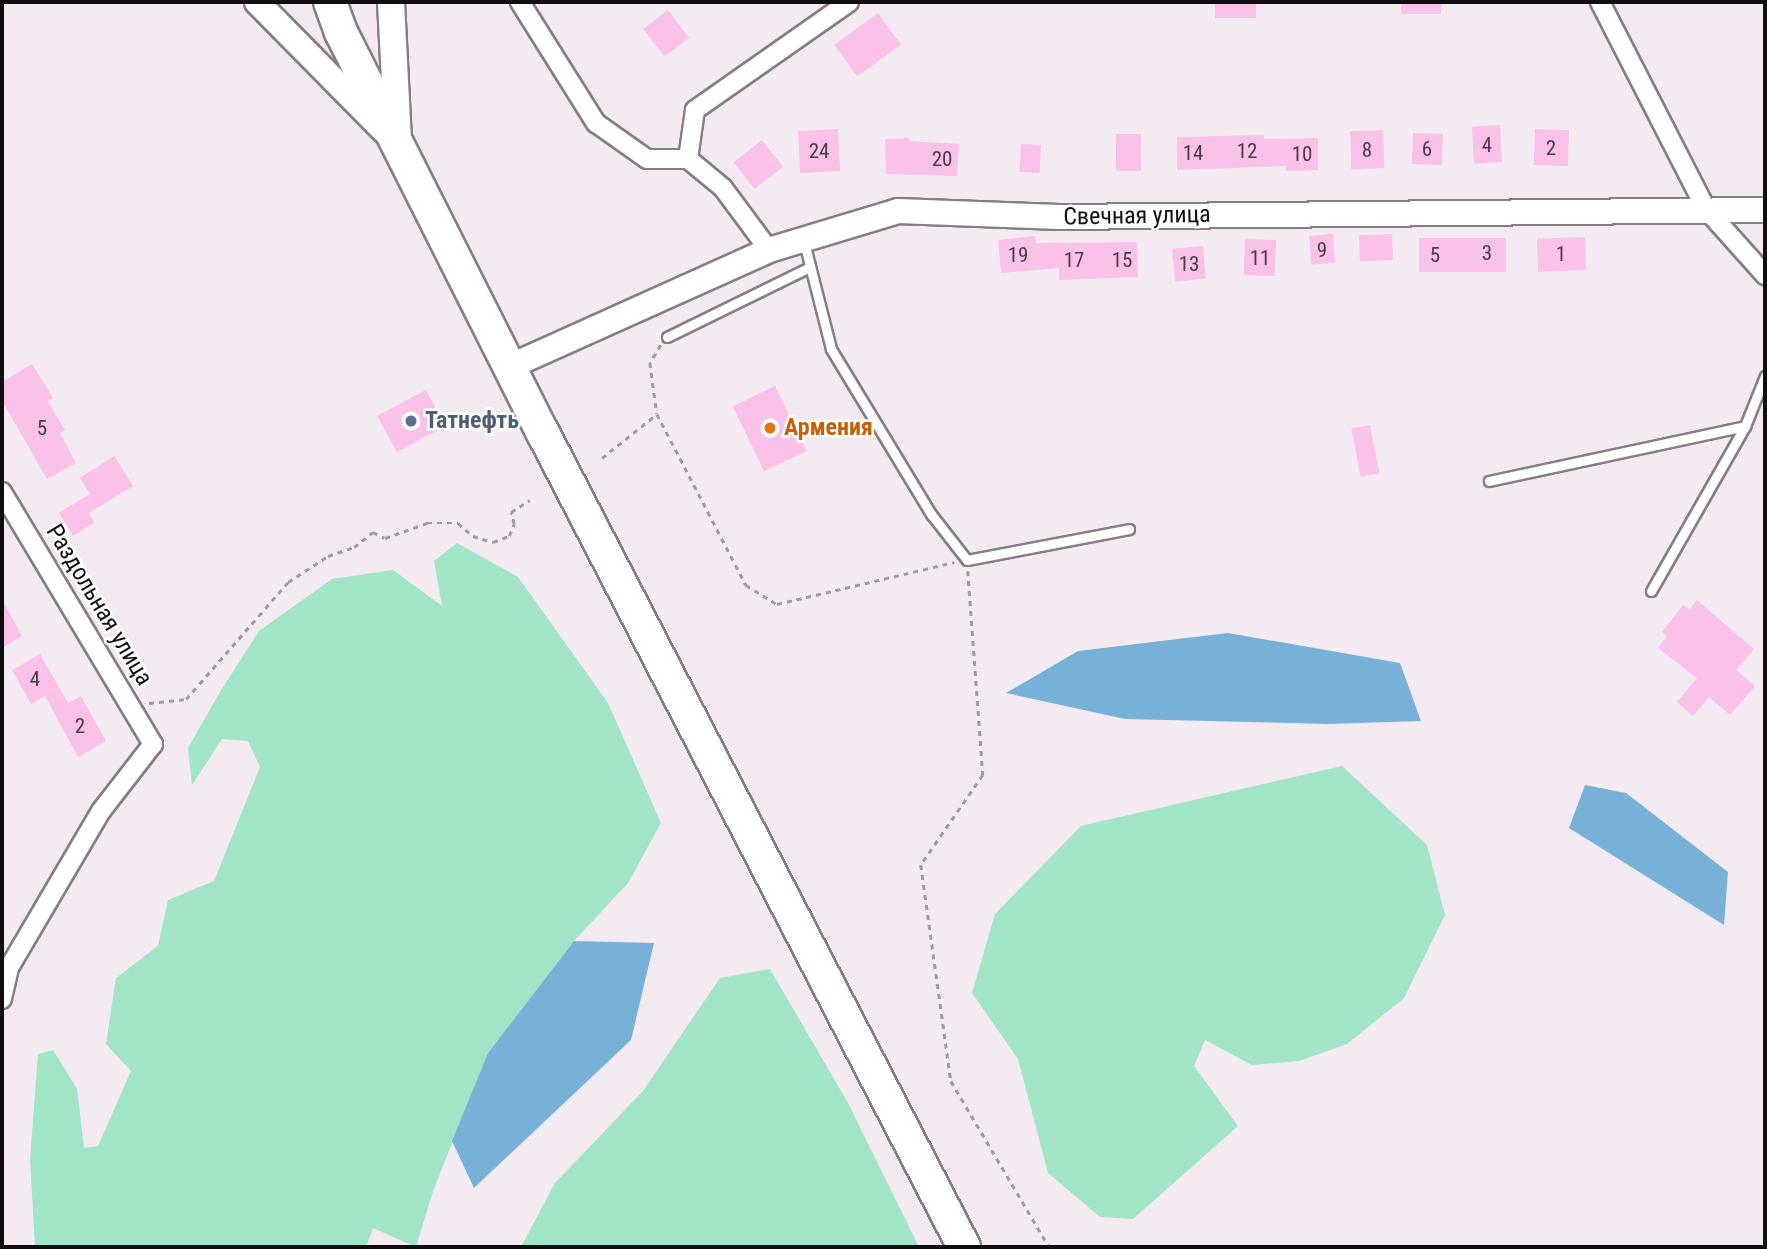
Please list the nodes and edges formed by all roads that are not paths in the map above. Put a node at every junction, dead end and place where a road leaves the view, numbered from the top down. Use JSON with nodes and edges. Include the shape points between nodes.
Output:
{"nodes":[{"id":1,"x":257,"y":2,"type":"edge"},
{"id":2,"x":320,"y":2,"type":"edge"},
{"id":3,"x":330,"y":2,"type":"edge"},
{"id":4,"x":391,"y":2,"type":"edge"},
{"id":5,"x":520,"y":2,"type":"edge"},
{"id":6,"x":849,"y":2,"type":"edge"},
{"id":7,"x":1600,"y":2,"type":"edge"},
{"id":8,"x":341,"y":32,"type":"junction"},
{"id":9,"x":398,"y":147,"type":"junction"},
{"id":10,"x":688,"y":159,"type":"junction"},
{"id":11,"x":1706,"y":209,"type":"junction"},
{"id":12,"x":1765,"y":210,"type":"edge"},
{"id":13,"x":803,"y":239,"type":"junction"},
{"id":14,"x":769,"y":250,"type":"junction"},
{"id":15,"x":810,"y":267,"type":"junction"},
{"id":16,"x":1765,"y":275,"type":"edge"},
{"id":17,"x":667,"y":337,"type":"road end"},
{"id":18,"x":509,"y":367,"type":"junction"},
{"id":19,"x":1765,"y":376,"type":"edge"},
{"id":20,"x":1745,"y":426,"type":"junction"},
{"id":21,"x":1489,"y":481,"type":"dead end"},
{"id":22,"x":2,"y":492,"type":"edge"},
{"id":23,"x":1129,"y":529,"type":"dead end"},
{"id":24,"x":1651,"y":591,"type":"dead end"},
{"id":25,"x":5,"y":962,"type":"edge"},
{"id":26,"x":2,"y":999,"type":"edge"},
{"id":27,"x":964,"y":1247,"type":"edge"}],
"edges":[{"from":1,"to":9,"type":"street"},
{"from":2,"to":8,"type":"highway"},
{"from":3,"to":8,"type":"highway"},
{"from":4,"to":9,"type":"main road"},
{"from":5,"to":10,"type":"street","via":[[596,123],[647,159]]},
{"from":6,"to":10,"type":"street","via":[[695,110]]},
{"from":7,"to":11,"type":"street"},
{"from":8,"to":9,"type":"highway"},
{"from":9,"to":18,"type":"highway"},
{"from":10,"to":14,"type":"street","via":[[723,188]]},
{"from":11,"to":12,"type":"street","name":"Свечная улица"},
{"from":11,"to":13,"type":"street","name":"Свечная улица","via":[[1059,217],[898,211]]},
{"from":11,"to":16,"type":"street"},
{"from":13,"to":14,"type":"street","name":"Свечная улица"},
{"from":13,"to":15,"type":"lane"},
{"from":14,"to":18,"type":"street","name":"Свечная улица"},
{"from":15,"to":17,"type":"lane"},
{"from":15,"to":23,"type":"lane","via":[[831,349],[931,514],[967,560]]},
{"from":18,"to":27,"type":"highway"},
{"from":19,"to":20,"type":"lane"},
{"from":20,"to":21,"type":"lane"},
{"from":20,"to":24,"type":"lane"},
{"from":22,"to":25,"type":"street","name":"Раздольная улица","via":[[153,744],[101,811]]},
{"from":25,"to":26,"type":"street"}]}
